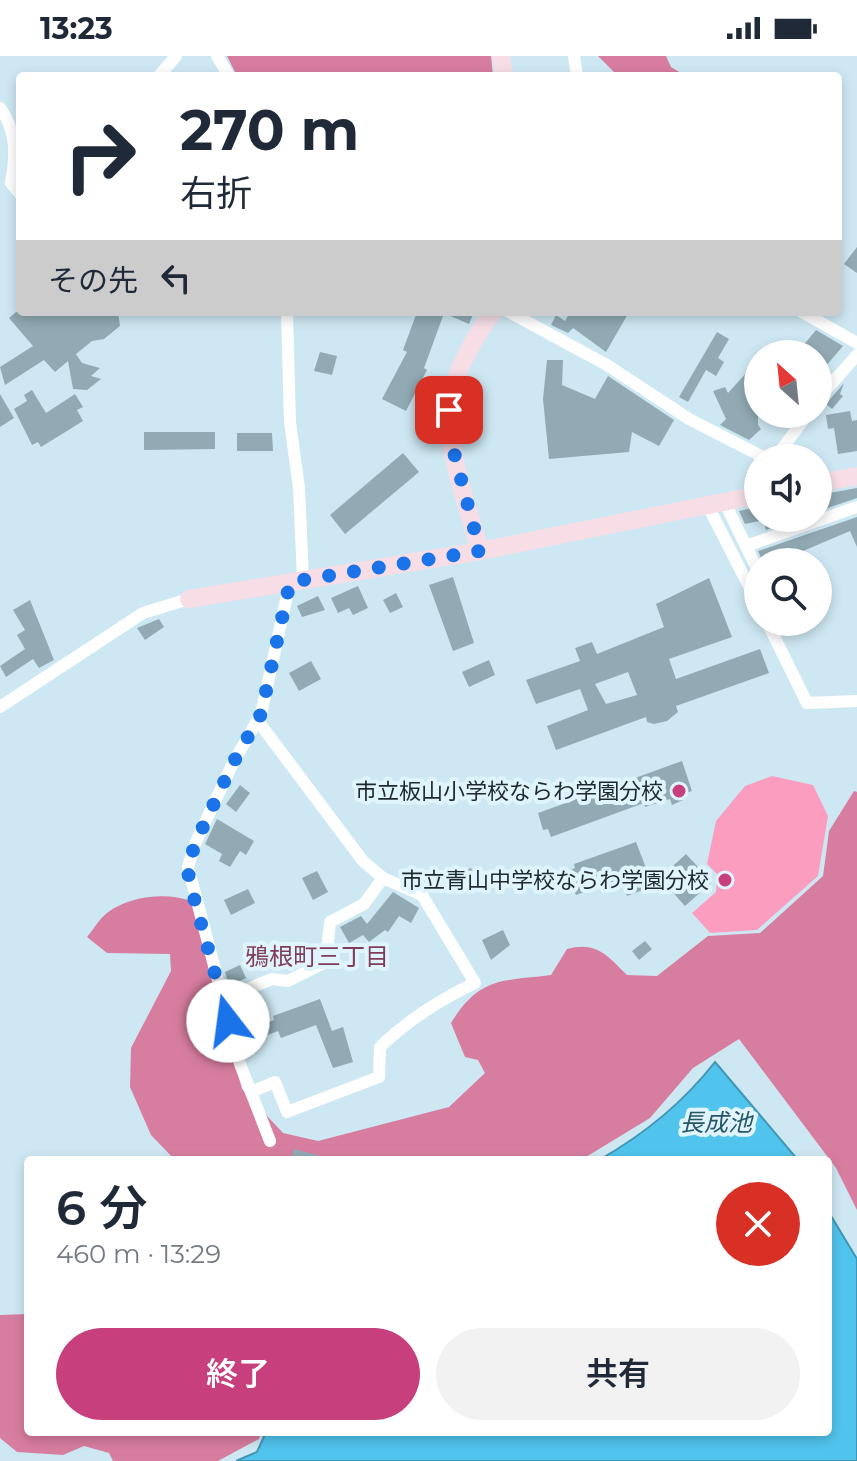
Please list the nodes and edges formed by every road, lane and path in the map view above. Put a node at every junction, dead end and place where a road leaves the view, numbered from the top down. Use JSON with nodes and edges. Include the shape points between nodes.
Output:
{"nodes":[{"id":1,"x":176,"y":56,"type":"edge"},
{"id":2,"x":162,"y":72,"type":"edge"},
{"id":3,"x":0,"y":108,"type":"edge"},
{"id":4,"x":16,"y":129,"type":"edge"},
{"id":5,"x":16,"y":156,"type":"edge"},
{"id":6,"x":16,"y":156,"type":"edge"},
{"id":7,"x":16,"y":189,"type":"edge"},
{"id":8,"x":287,"y":316,"type":"edge"},
{"id":9,"x":491,"y":316,"type":"edge"},
{"id":10,"x":516,"y":316,"type":"edge"},
{"id":11,"x":809,"y":316,"type":"edge"},
{"id":12,"x":857,"y":343,"type":"edge"},
{"id":13,"x":857,"y":355,"type":"edge"},
{"id":14,"x":832,"y":383,"type":"edge"},
{"id":15,"x":744,"y":447,"type":"edge"},
{"id":16,"x":857,"y":476,"type":"edge"},
{"id":17,"x":832,"y":480,"type":"edge"},
{"id":18,"x":744,"y":497,"type":"edge"},
{"id":19,"x":715,"y":502,"type":"junction"},
{"id":20,"x":857,"y":507,"type":"edge"},
{"id":21,"x":746,"y":546,"type":"joint"},
{"id":22,"x":480,"y":551,"type":"junction"},
{"id":23,"x":744,"y":571,"type":"edge"},
{"id":24,"x":296,"y":580,"type":"junction"},
{"id":25,"x":189,"y":599,"type":"joint"},
{"id":26,"x":774,"y":636,"type":"edge"},
{"id":27,"x":857,"y":701,"type":"edge"},
{"id":28,"x":0,"y":707,"type":"edge"},
{"id":29,"x":258,"y":721,"type":"junction"},
{"id":30,"x":383,"y":878,"type":"junction"},
{"id":31,"x":223,"y":999,"type":"junction"},
{"id":32,"x":251,"y":1092,"type":"junction"},
{"id":33,"x":270,"y":1141,"type":"dead end"}],
"edges":[{"from":1,"to":2,"type":"street"},
{"from":3,"to":4,"type":"street"},
{"from":4,"to":5,"type":"street"},
{"from":6,"to":7,"type":"street","via":[[11,183]]},
{"from":8,"to":24,"type":"street","via":[[290,422],[299,488]]},
{"from":9,"to":22,"type":"street","via":[[463,367],[449,410],[452,445]]},
{"from":10,"to":15,"type":"street"},
{"from":11,"to":12,"type":"street"},
{"from":13,"to":14,"type":"street"},
{"from":16,"to":17,"type":"street"},
{"from":18,"to":19,"type":"street"},
{"from":19,"to":21,"type":"street"},
{"from":19,"to":22,"type":"street"},
{"from":19,"to":23,"type":"street"},
{"from":20,"to":21,"type":"street"},
{"from":22,"to":24,"type":"street"},
{"from":24,"to":25,"type":"street"},
{"from":24,"to":29,"type":"street"},
{"from":25,"to":28,"type":"street","via":[[143,613]]},
{"from":26,"to":27,"type":"street","via":[[807,703]]},
{"from":29,"to":30,"type":"street","via":[[363,861]]},
{"from":29,"to":31,"type":"street","via":[[233,763],[188,867]]},
{"from":30,"to":31,"type":"street","via":[[364,904],[330,922],[326,962],[288,981],[272,979]]},
{"from":30,"to":32,"type":"street","via":[[422,895],[475,983],[397,1030],[380,1047],[379,1077],[287,1112],[275,1082]]},
{"from":31,"to":32,"type":"street"},
{"from":32,"to":33,"type":"street"}]}
